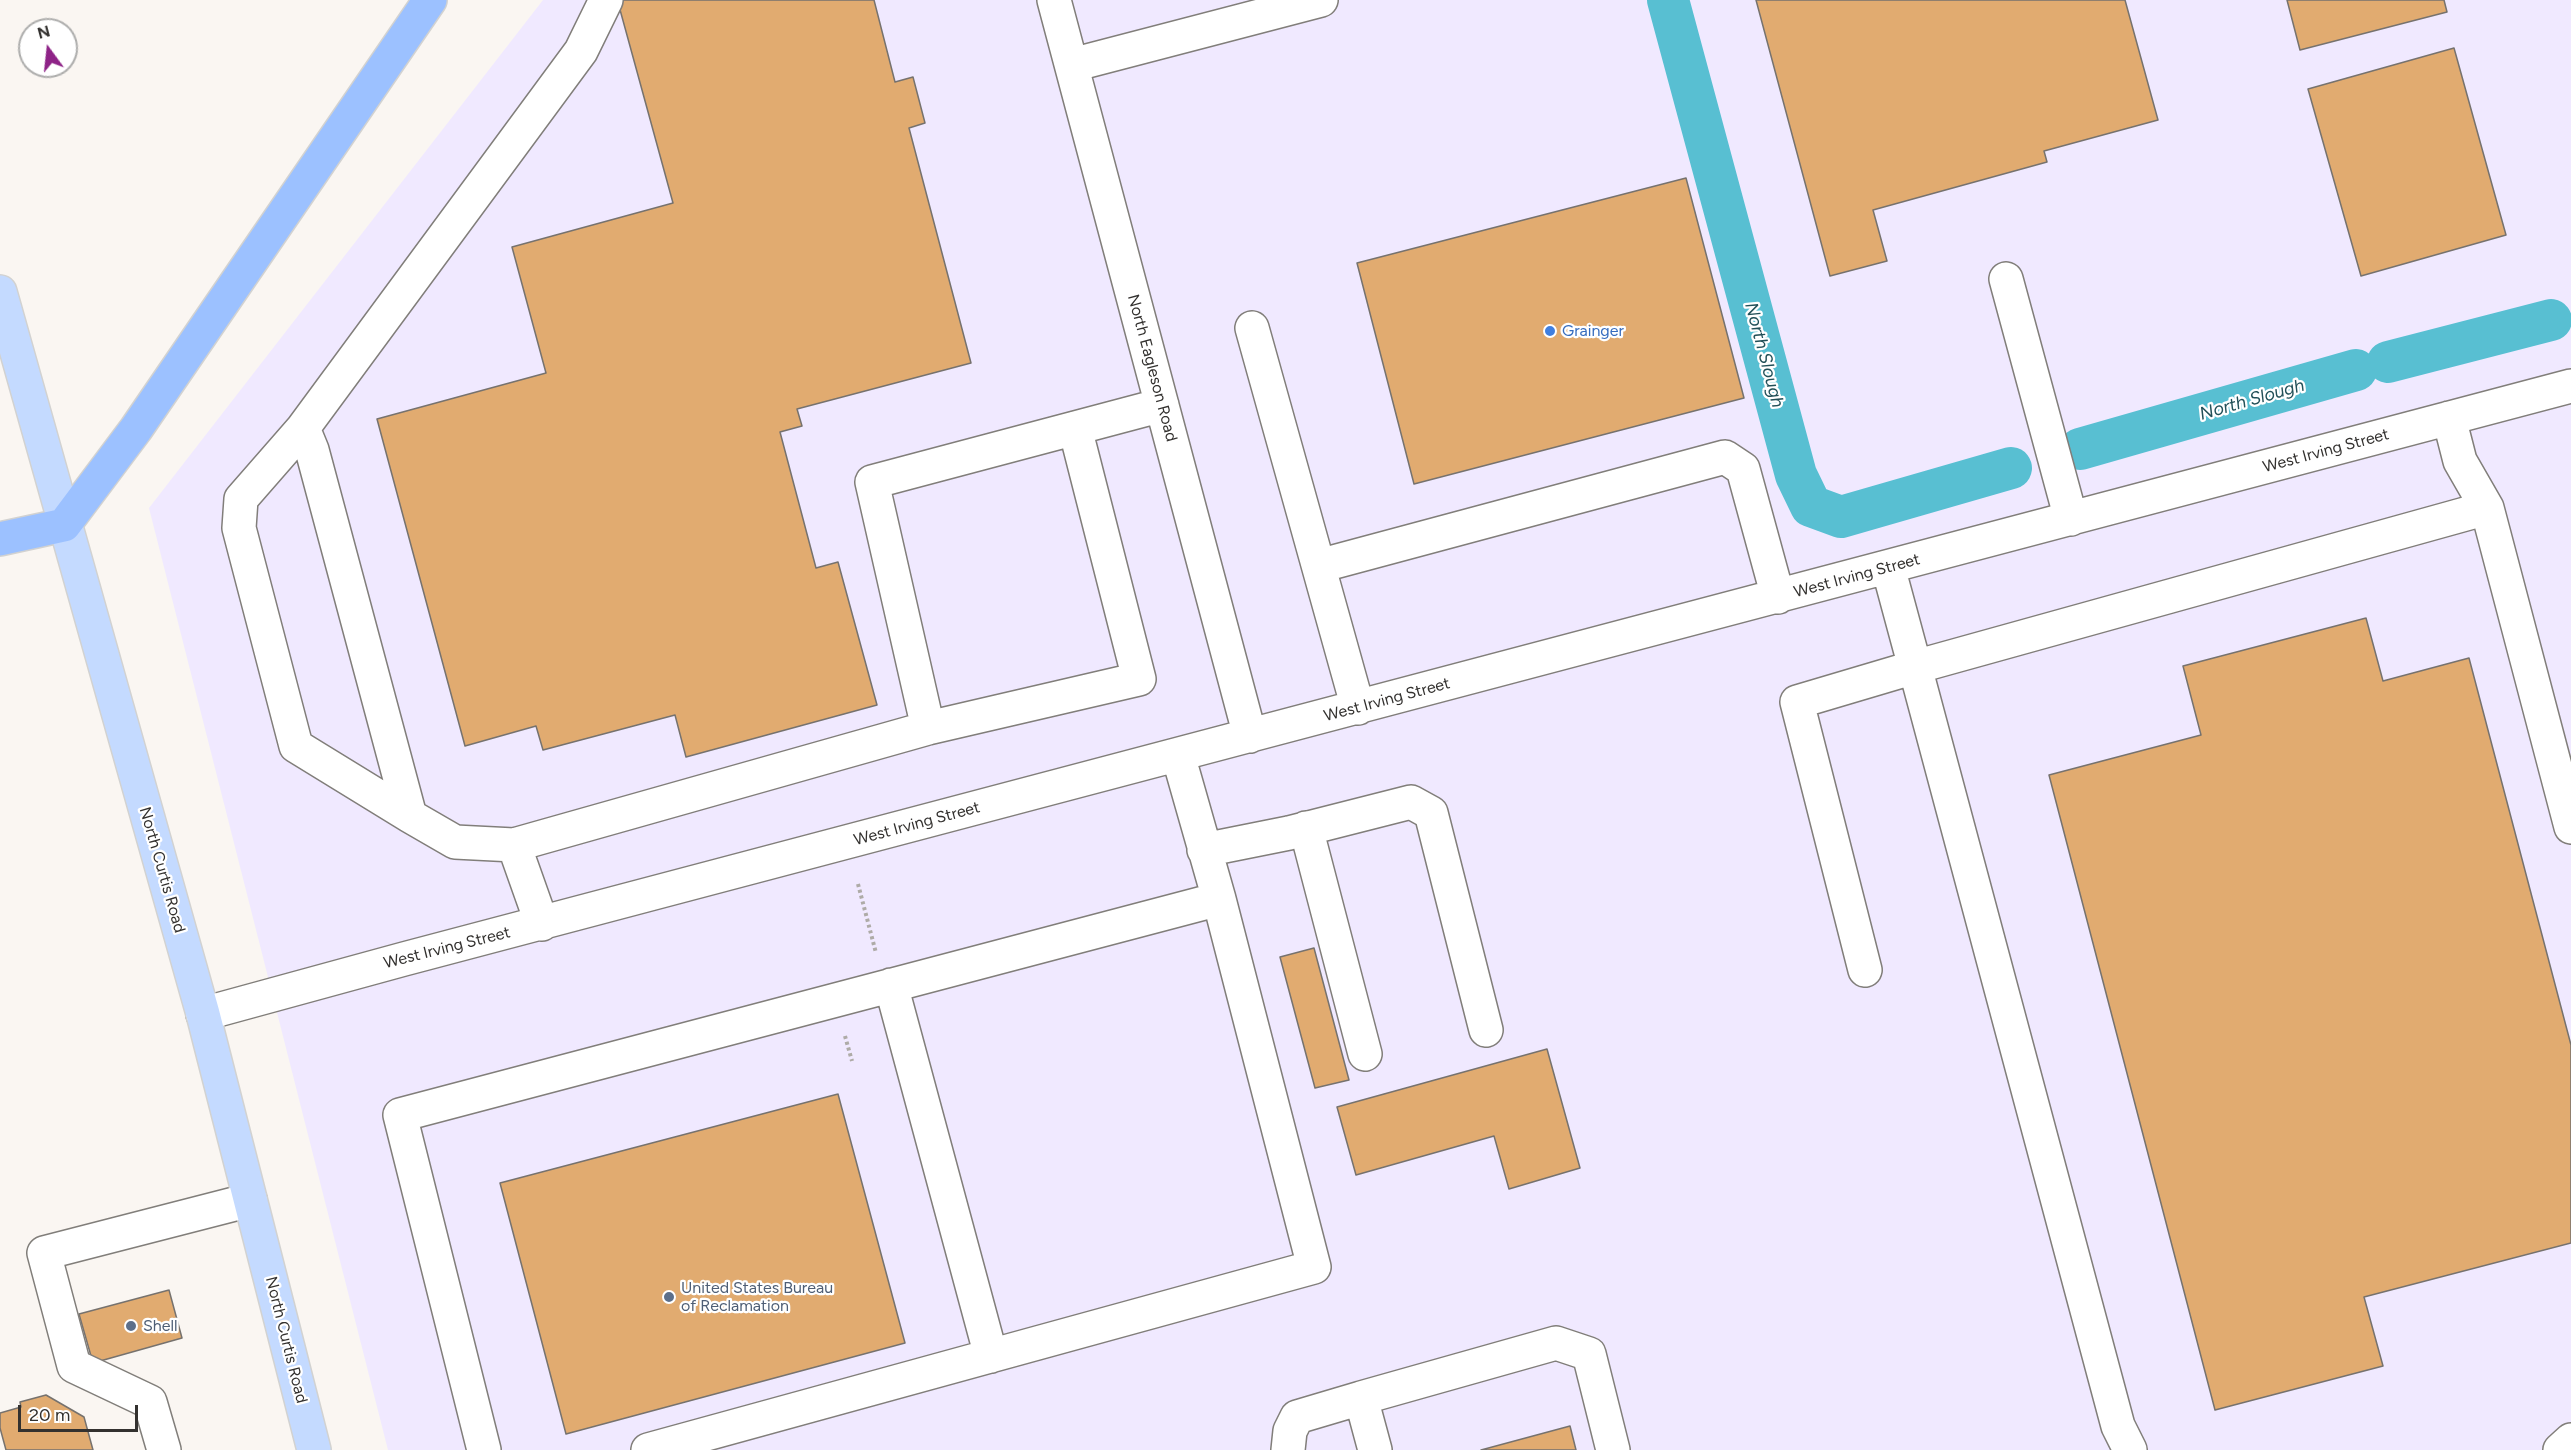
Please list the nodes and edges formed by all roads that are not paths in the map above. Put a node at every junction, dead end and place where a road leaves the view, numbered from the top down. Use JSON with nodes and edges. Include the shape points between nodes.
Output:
{"nodes":[{"id":1,"x":430,"y":0,"type":"edge"},
{"id":2,"x":606,"y":0,"type":"edge"},
{"id":3,"x":1054,"y":0,"type":"edge"},
{"id":4,"x":1321,"y":0,"type":"edge"},
{"id":5,"x":1071,"y":65,"type":"junction"},
{"id":6,"x":2006,"y":279,"type":"dead end"},
{"id":7,"x":0,"y":292,"type":"edge"},
{"id":8,"x":1252,"y":328,"type":"dead end"},
{"id":9,"x":2571,"y":386,"type":"edge"},
{"id":10,"x":1162,"y":405,"type":"junction"},
{"id":11,"x":2450,"y":418,"type":"junction"},
{"id":12,"x":303,"y":428,"type":"junction"},
{"id":13,"x":1075,"y":428,"type":"junction"},
{"id":14,"x":2487,"y":508,"type":"junction"},
{"id":15,"x":2071,"y":519,"type":"junction"},
{"id":16,"x":64,"y":525,"type":"junction"},
{"id":17,"x":0,"y":539,"type":"edge"},
{"id":18,"x":1319,"y":566,"type":"junction"},
{"id":19,"x":1888,"y":567,"type":"junction"},
{"id":20,"x":1778,"y":597,"type":"junction"},
{"id":21,"x":1915,"y":667,"type":"junction"},
{"id":22,"x":1358,"y":708,"type":"junction"},
{"id":23,"x":928,"y":728,"type":"junction"},
{"id":24,"x":1250,"y":736,"type":"junction"},
{"id":25,"x":1178,"y":755,"type":"junction"},
{"id":26,"x":410,"y":816,"type":"junction"},
{"id":27,"x":2571,"y":826,"type":"edge"},
{"id":28,"x":1306,"y":828,"type":"junction"},
{"id":29,"x":514,"y":845,"type":"junction"},
{"id":30,"x":1204,"y":850,"type":"junction"},
{"id":31,"x":1219,"y":899,"type":"junction"},
{"id":32,"x":543,"y":924,"type":"junction"},
{"id":33,"x":1865,"y":970,"type":"dead end"},
{"id":34,"x":891,"y":985,"type":"junction"},
{"id":35,"x":203,"y":1014,"type":"junction"},
{"id":36,"x":1486,"y":1030,"type":"dead end"},
{"id":37,"x":1365,"y":1054,"type":"dead end"},
{"id":38,"x":250,"y":1200,"type":"junction"},
{"id":39,"x":991,"y":1356,"type":"junction"},
{"id":40,"x":1361,"y":1398,"type":"junction"},
{"id":41,"x":2571,"y":1440,"type":"edge"},
{"id":42,"x":164,"y":1450,"type":"edge"},
{"id":43,"x":314,"y":1450,"type":"edge"},
{"id":44,"x":484,"y":1450,"type":"edge"},
{"id":45,"x":648,"y":1450,"type":"edge"},
{"id":46,"x":1288,"y":1450,"type":"edge"},
{"id":47,"x":1375,"y":1450,"type":"edge"},
{"id":48,"x":1613,"y":1450,"type":"edge"},
{"id":49,"x":2130,"y":1450,"type":"edge"},
{"id":50,"x":2560,"y":1450,"type":"edge"}],
"edges":[{"from":1,"to":16,"type":"highway","via":[[136,429]]},
{"from":2,"to":12,"type":"street","via":[[581,51]]},
{"from":3,"to":5,"type":"street","name":"North Eagleson Road"},
{"from":4,"to":5,"type":"street"},
{"from":5,"to":10,"type":"street","name":"North Eagleson Road"},
{"from":6,"to":15,"type":"street"},
{"from":7,"to":16,"type":"main road","name":"North Curtis Road"},
{"from":8,"to":18,"type":"street"},
{"from":9,"to":11,"type":"street","name":"West Irving Street"},
{"from":10,"to":13,"type":"street"},
{"from":10,"to":24,"type":"street","name":"North Eagleson Road"},
{"from":11,"to":14,"type":"street","via":[[2460,461]]},
{"from":11,"to":15,"type":"street","name":"West Irving Street"},
{"from":12,"to":26,"type":"street"},
{"from":12,"to":26,"type":"street","via":[[241,498],[239,528],[296,746]]},
{"from":13,"to":23,"type":"street","via":[[872,482]]},
{"from":13,"to":23,"type":"street","via":[[1139,679]]},
{"from":14,"to":21,"type":"street"},
{"from":14,"to":27,"type":"street"},
{"from":15,"to":19,"type":"street","name":"West Irving Street"},
{"from":16,"to":17,"type":"highway"},
{"from":16,"to":35,"type":"main road","name":"North Curtis Road"},
{"from":18,"to":20,"type":"street","via":[[1725,457],[1743,469]]},
{"from":18,"to":22,"type":"street"},
{"from":19,"to":20,"type":"street","name":"West Irving Street"},
{"from":19,"to":21,"type":"street"},
{"from":20,"to":22,"type":"street","name":"West Irving Street"},
{"from":21,"to":33,"type":"street","via":[[1797,702]]},
{"from":21,"to":49,"type":"street","via":[[2118,1426]]},
{"from":22,"to":24,"type":"street","name":"West Irving Street"},
{"from":23,"to":29,"type":"street"},
{"from":24,"to":25,"type":"street","name":"West Irving Street"},
{"from":25,"to":30,"type":"street"},
{"from":25,"to":32,"type":"street","name":"West Irving Street"},
{"from":26,"to":29,"type":"street","via":[[455,842]]},
{"from":28,"to":30,"type":"street"},
{"from":28,"to":36,"type":"street","via":[[1411,802],[1431,813]]},
{"from":28,"to":37,"type":"street"},
{"from":29,"to":32,"type":"street"},
{"from":30,"to":31,"type":"street"},
{"from":31,"to":34,"type":"street"},
{"from":31,"to":39,"type":"street","via":[[1314,1267]]},
{"from":32,"to":35,"type":"street","name":"West Irving Street"},
{"from":34,"to":39,"type":"street"},
{"from":34,"to":44,"type":"street","via":[[400,1115]]},
{"from":35,"to":38,"type":"main road","name":"North Curtis Road"},
{"from":38,"to":42,"type":"street","via":[[44,1253],[74,1366],[150,1402]]},
{"from":38,"to":43,"type":"main road","name":"North Curtis Road"},
{"from":39,"to":45,"type":"street"},
{"from":40,"to":46,"type":"street","via":[[1297,1417],[1290,1431]]},
{"from":40,"to":47,"type":"street"},
{"from":40,"to":48,"type":"street","via":[[1556,1343],[1588,1354]]},
{"from":41,"to":50,"type":"street"}]}
